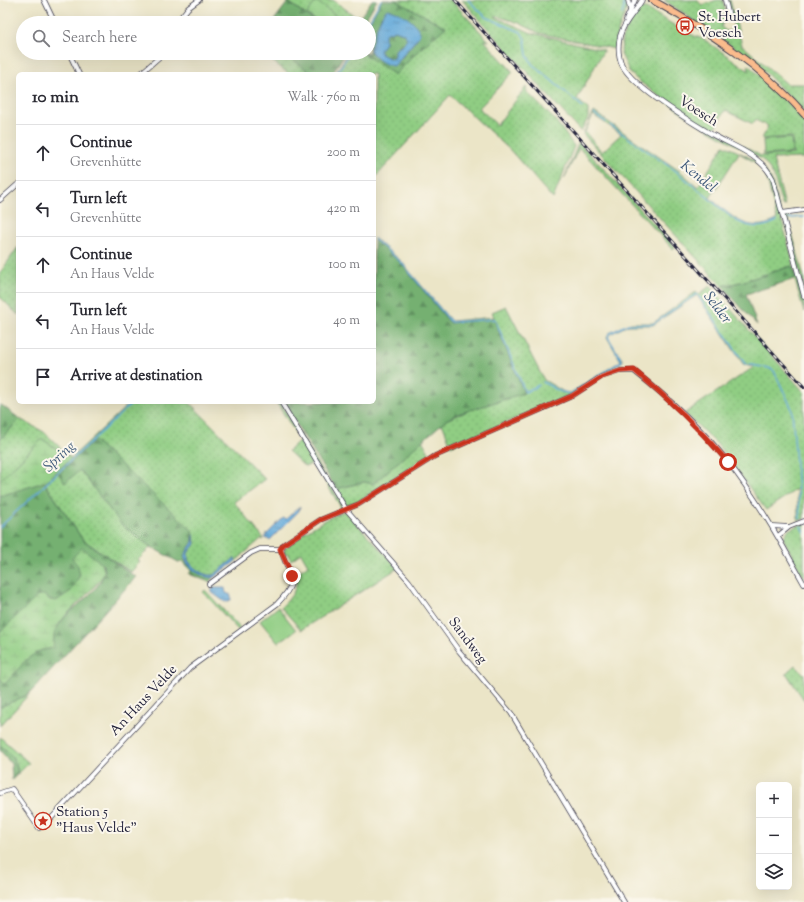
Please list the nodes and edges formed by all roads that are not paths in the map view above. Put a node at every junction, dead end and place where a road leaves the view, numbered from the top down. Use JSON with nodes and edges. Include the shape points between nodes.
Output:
{"nodes":[{"id":1,"x":44,"y":0,"type":"edge"},
{"id":2,"x":199,"y":0,"type":"edge"},
{"id":3,"x":628,"y":0,"type":"edge"},
{"id":4,"x":635,"y":0,"type":"edge"},
{"id":5,"x":642,"y":0,"type":"edge"},
{"id":6,"x":652,"y":0,"type":"edge"},
{"id":7,"x":725,"y":0,"type":"edge"},
{"id":8,"x":630,"y":9,"type":"junction"},
{"id":9,"x":52,"y":16,"type":"edge"},
{"id":10,"x":182,"y":16,"type":"edge"},
{"id":11,"x":729,"y":17,"type":"dead end"},
{"id":12,"x":626,"y":21,"type":"junction"},
{"id":13,"x":72,"y":60,"type":"edge"},
{"id":14,"x":156,"y":60,"type":"edge"},
{"id":15,"x":78,"y":72,"type":"edge"},
{"id":16,"x":142,"y":72,"type":"edge"},
{"id":17,"x":804,"y":114,"type":"edge"},
{"id":18,"x":16,"y":186,"type":"edge"},
{"id":19,"x":0,"y":200,"type":"edge"},
{"id":20,"x":804,"y":210,"type":"edge"},
{"id":21,"x":782,"y":213,"type":"junction"},
{"id":22,"x":804,"y":296,"type":"edge"},
{"id":23,"x":282,"y":404,"type":"edge"},
{"id":24,"x":346,"y":509,"type":"junction"},
{"id":25,"x":804,"y":521,"type":"edge"},
{"id":26,"x":772,"y":526,"type":"junction"},
{"id":27,"x":788,"y":527,"type":"junction"},
{"id":28,"x":778,"y":536,"type":"junction"},
{"id":29,"x":280,"y":549,"type":"junction"},
{"id":30,"x":209,"y":584,"type":"dead end"},
{"id":31,"x":804,"y":584,"type":"edge"},
{"id":32,"x":0,"y":793,"type":"edge"},
{"id":33,"x":624,"y":902,"type":"edge"}],
"edges":[{"from":1,"to":9,"type":"street"},
{"from":2,"to":10,"type":"street"},
{"from":3,"to":8,"type":"street"},
{"from":4,"to":8,"type":"street","name":"Voesch"},
{"from":5,"to":12,"type":"street","name":"Voesch"},
{"from":6,"to":17,"type":"main road","via":[[691,22],[744,59],[779,88]]},
{"from":7,"to":11,"type":"street"},
{"from":8,"to":12,"type":"street","name":"Voesch"},
{"from":12,"to":21,"type":"street","name":"Voesch","via":[[620,35],[619,52],[629,76],[693,122],[761,162],[773,179]]},
{"from":13,"to":15,"type":"street"},
{"from":14,"to":16,"type":"street"},
{"from":18,"to":19,"type":"street"},
{"from":20,"to":21,"type":"street"},
{"from":21,"to":22,"type":"street","name":"Voesch"},
{"from":23,"to":24,"type":"street","name":"Sandweg"},
{"from":24,"to":26,"type":"street","via":[[359,504],[454,447],[572,396],[602,377],[620,371],[634,370],[728,462]]},
{"from":24,"to":29,"type":"street","via":[[320,520]]},
{"from":24,"to":33,"type":"street","name":"Sandweg","via":[[409,581],[459,651],[511,713]]},
{"from":25,"to":27,"type":"street"},
{"from":26,"to":27,"type":"street"},
{"from":26,"to":28,"type":"street"},
{"from":27,"to":28,"type":"street"},
{"from":28,"to":31,"type":"street"},
{"from":29,"to":30,"type":"street","via":[[260,549],[251,552]]},
{"from":29,"to":32,"type":"street","name":"An Haus Velde","via":[[292,576],[291,586],[286,594],[277,604],[190,668],[46,824],[39,828],[12,789]]}]}
